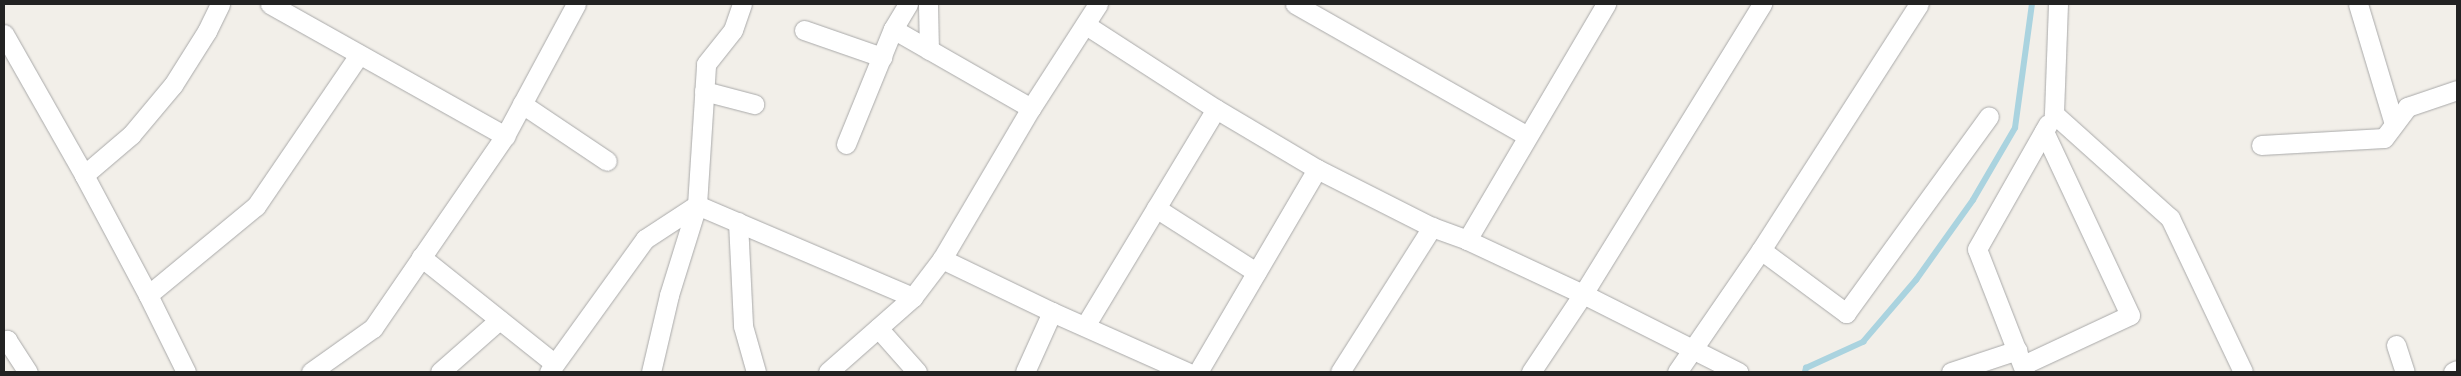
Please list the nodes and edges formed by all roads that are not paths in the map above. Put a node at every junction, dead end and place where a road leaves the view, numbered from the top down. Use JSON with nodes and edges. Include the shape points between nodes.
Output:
{"nodes":[{"id":1,"x":220,"y":4,"type":"edge"},
{"id":2,"x":270,"y":4,"type":"edge"},
{"id":3,"x":576,"y":4,"type":"edge"},
{"id":4,"x":742,"y":4,"type":"edge"},
{"id":5,"x":908,"y":4,"type":"edge"},
{"id":6,"x":928,"y":4,"type":"edge"},
{"id":7,"x":1098,"y":4,"type":"edge"},
{"id":8,"x":1295,"y":4,"type":"edge"},
{"id":9,"x":1604,"y":4,"type":"edge"},
{"id":10,"x":1762,"y":4,"type":"edge"},
{"id":11,"x":1919,"y":4,"type":"edge"},
{"id":12,"x":2058,"y":4,"type":"edge"},
{"id":13,"x":2358,"y":4,"type":"edge"},
{"id":14,"x":1086,"y":25,"type":"junction"},
{"id":15,"x":893,"y":29,"type":"junction"},
{"id":16,"x":804,"y":30,"type":"dead end"},
{"id":17,"x":4,"y":34,"type":"edge"},
{"id":18,"x":929,"y":50,"type":"junction"},
{"id":19,"x":358,"y":55,"type":"junction"},
{"id":20,"x":882,"y":57,"type":"junction"},
{"id":21,"x":2457,"y":90,"type":"edge"},
{"id":22,"x":704,"y":91,"type":"junction"},
{"id":23,"x":522,"y":104,"type":"junction"},
{"id":24,"x":754,"y":104,"type":"dead end"},
{"id":25,"x":1031,"y":108,"type":"junction"},
{"id":26,"x":1216,"y":109,"type":"junction"},
{"id":27,"x":2054,"y":114,"type":"junction"},
{"id":28,"x":1989,"y":116,"type":"dead end"},
{"id":29,"x":2394,"y":124,"type":"junction"},
{"id":30,"x":2044,"y":131,"type":"junction"},
{"id":31,"x":504,"y":136,"type":"junction"},
{"id":32,"x":1527,"y":136,"type":"junction"},
{"id":33,"x":846,"y":144,"type":"dead end"},
{"id":34,"x":2261,"y":145,"type":"dead end"},
{"id":35,"x":607,"y":161,"type":"dead end"},
{"id":36,"x":1317,"y":169,"type":"junction"},
{"id":37,"x":84,"y":175,"type":"junction"},
{"id":38,"x":697,"y":205,"type":"junction"},
{"id":39,"x":1156,"y":208,"type":"junction"},
{"id":40,"x":733,"y":220,"type":"junction"},
{"id":41,"x":1432,"y":227,"type":"junction"},
{"id":42,"x":1467,"y":240,"type":"junction"},
{"id":43,"x":1761,"y":250,"type":"junction"},
{"id":44,"x":422,"y":257,"type":"junction"},
{"id":45,"x":942,"y":259,"type":"junction"},
{"id":46,"x":1256,"y":272,"type":"junction"},
{"id":47,"x":1583,"y":294,"type":"junction"},
{"id":48,"x":148,"y":295,"type":"junction"},
{"id":49,"x":914,"y":297,"type":"junction"},
{"id":50,"x":1052,"y":312,"type":"junction"},
{"id":51,"x":499,"y":320,"type":"junction"},
{"id":52,"x":1085,"y":326,"type":"junction"},
{"id":53,"x":878,"y":328,"type":"junction"},
{"id":54,"x":4,"y":342,"type":"edge"},
{"id":55,"x":2396,"y":345,"type":"dead end"},
{"id":56,"x":1694,"y":349,"type":"junction"},
{"id":57,"x":2022,"y":363,"type":"edge"},
{"id":58,"x":552,"y":368,"type":"edge"},
{"id":59,"x":1178,"y":370,"type":"edge"},
{"id":60,"x":2457,"y":370,"type":"edge"},
{"id":61,"x":28,"y":372,"type":"edge"},
{"id":62,"x":186,"y":372,"type":"edge"},
{"id":63,"x":311,"y":372,"type":"edge"},
{"id":64,"x":440,"y":372,"type":"edge"},
{"id":65,"x":652,"y":372,"type":"edge"},
{"id":66,"x":756,"y":372,"type":"edge"},
{"id":67,"x":828,"y":372,"type":"edge"},
{"id":68,"x":917,"y":372,"type":"edge"},
{"id":69,"x":1025,"y":372,"type":"edge"},
{"id":70,"x":1198,"y":372,"type":"edge"},
{"id":71,"x":1340,"y":372,"type":"edge"},
{"id":72,"x":1531,"y":372,"type":"edge"},
{"id":73,"x":1677,"y":372,"type":"edge"},
{"id":74,"x":1738,"y":372,"type":"edge"},
{"id":75,"x":1950,"y":372,"type":"edge"},
{"id":76,"x":2243,"y":372,"type":"edge"},
{"id":77,"x":2405,"y":372,"type":"edge"},
{"id":78,"x":2453,"y":372,"type":"edge"}],
"edges":[{"from":1,"to":37,"type":"street","via":[[173,85],[131,135]]},
{"from":2,"to":19,"type":"street"},
{"from":3,"to":23,"type":"street"},
{"from":4,"to":22,"type":"street","via":[[733,30],[706,64]]},
{"from":5,"to":15,"type":"street"},
{"from":6,"to":18,"type":"street"},
{"from":7,"to":14,"type":"street"},
{"from":8,"to":32,"type":"street"},
{"from":9,"to":32,"type":"street"},
{"from":10,"to":47,"type":"street"},
{"from":11,"to":43,"type":"street"},
{"from":12,"to":27,"type":"street"},
{"from":13,"to":29,"type":"street"},
{"from":14,"to":25,"type":"street"},
{"from":14,"to":26,"type":"street"},
{"from":15,"to":18,"type":"street"},
{"from":15,"to":20,"type":"street"},
{"from":16,"to":20,"type":"street"},
{"from":17,"to":37,"type":"street"},
{"from":18,"to":25,"type":"street"},
{"from":19,"to":31,"type":"street"},
{"from":19,"to":48,"type":"street","via":[[256,206]]},
{"from":20,"to":33,"type":"street"},
{"from":21,"to":29,"type":"street","via":[[2407,107]]},
{"from":22,"to":24,"type":"street"},
{"from":22,"to":38,"type":"street"},
{"from":23,"to":31,"type":"street"},
{"from":23,"to":35,"type":"street"},
{"from":25,"to":45,"type":"street"},
{"from":26,"to":36,"type":"street"},
{"from":26,"to":39,"type":"street"},
{"from":27,"to":30,"type":"street"},
{"from":27,"to":76,"type":"street","via":[[2170,218]]},
{"from":28,"to":43,"type":"street","via":[[1846,313]]},
{"from":29,"to":34,"type":"street","via":[[2384,138]]},
{"from":30,"to":57,"type":"street","via":[[1977,249]]},
{"from":30,"to":57,"type":"street","via":[[2130,315]]},
{"from":31,"to":44,"type":"street"},
{"from":32,"to":42,"type":"street"},
{"from":36,"to":41,"type":"street"},
{"from":36,"to":46,"type":"street"},
{"from":37,"to":48,"type":"street"},
{"from":38,"to":40,"type":"street"},
{"from":38,"to":58,"type":"street","via":[[645,239]]},
{"from":38,"to":65,"type":"street","via":[[668,295]]},
{"from":39,"to":46,"type":"street"},
{"from":39,"to":52,"type":"street"},
{"from":40,"to":49,"type":"street"},
{"from":40,"to":66,"type":"street","via":[[743,326]]},
{"from":41,"to":42,"type":"street"},
{"from":41,"to":71,"type":"street"},
{"from":42,"to":47,"type":"street"},
{"from":43,"to":56,"type":"street"},
{"from":44,"to":51,"type":"street"},
{"from":44,"to":63,"type":"street","via":[[373,328]]},
{"from":45,"to":49,"type":"street"},
{"from":45,"to":50,"type":"street"},
{"from":46,"to":70,"type":"street"},
{"from":47,"to":56,"type":"street"},
{"from":47,"to":72,"type":"street"},
{"from":48,"to":62,"type":"street"},
{"from":49,"to":53,"type":"street"},
{"from":50,"to":52,"type":"street"},
{"from":50,"to":69,"type":"street"},
{"from":51,"to":58,"type":"street"},
{"from":51,"to":64,"type":"street"},
{"from":52,"to":59,"type":"street"},
{"from":53,"to":67,"type":"street"},
{"from":53,"to":68,"type":"street"},
{"from":54,"to":61,"type":"street","via":[[7,340]]},
{"from":55,"to":77,"type":"street"},
{"from":56,"to":73,"type":"street"},
{"from":56,"to":74,"type":"street"},
{"from":57,"to":75,"type":"street"},
{"from":60,"to":78,"type":"street"}]}
